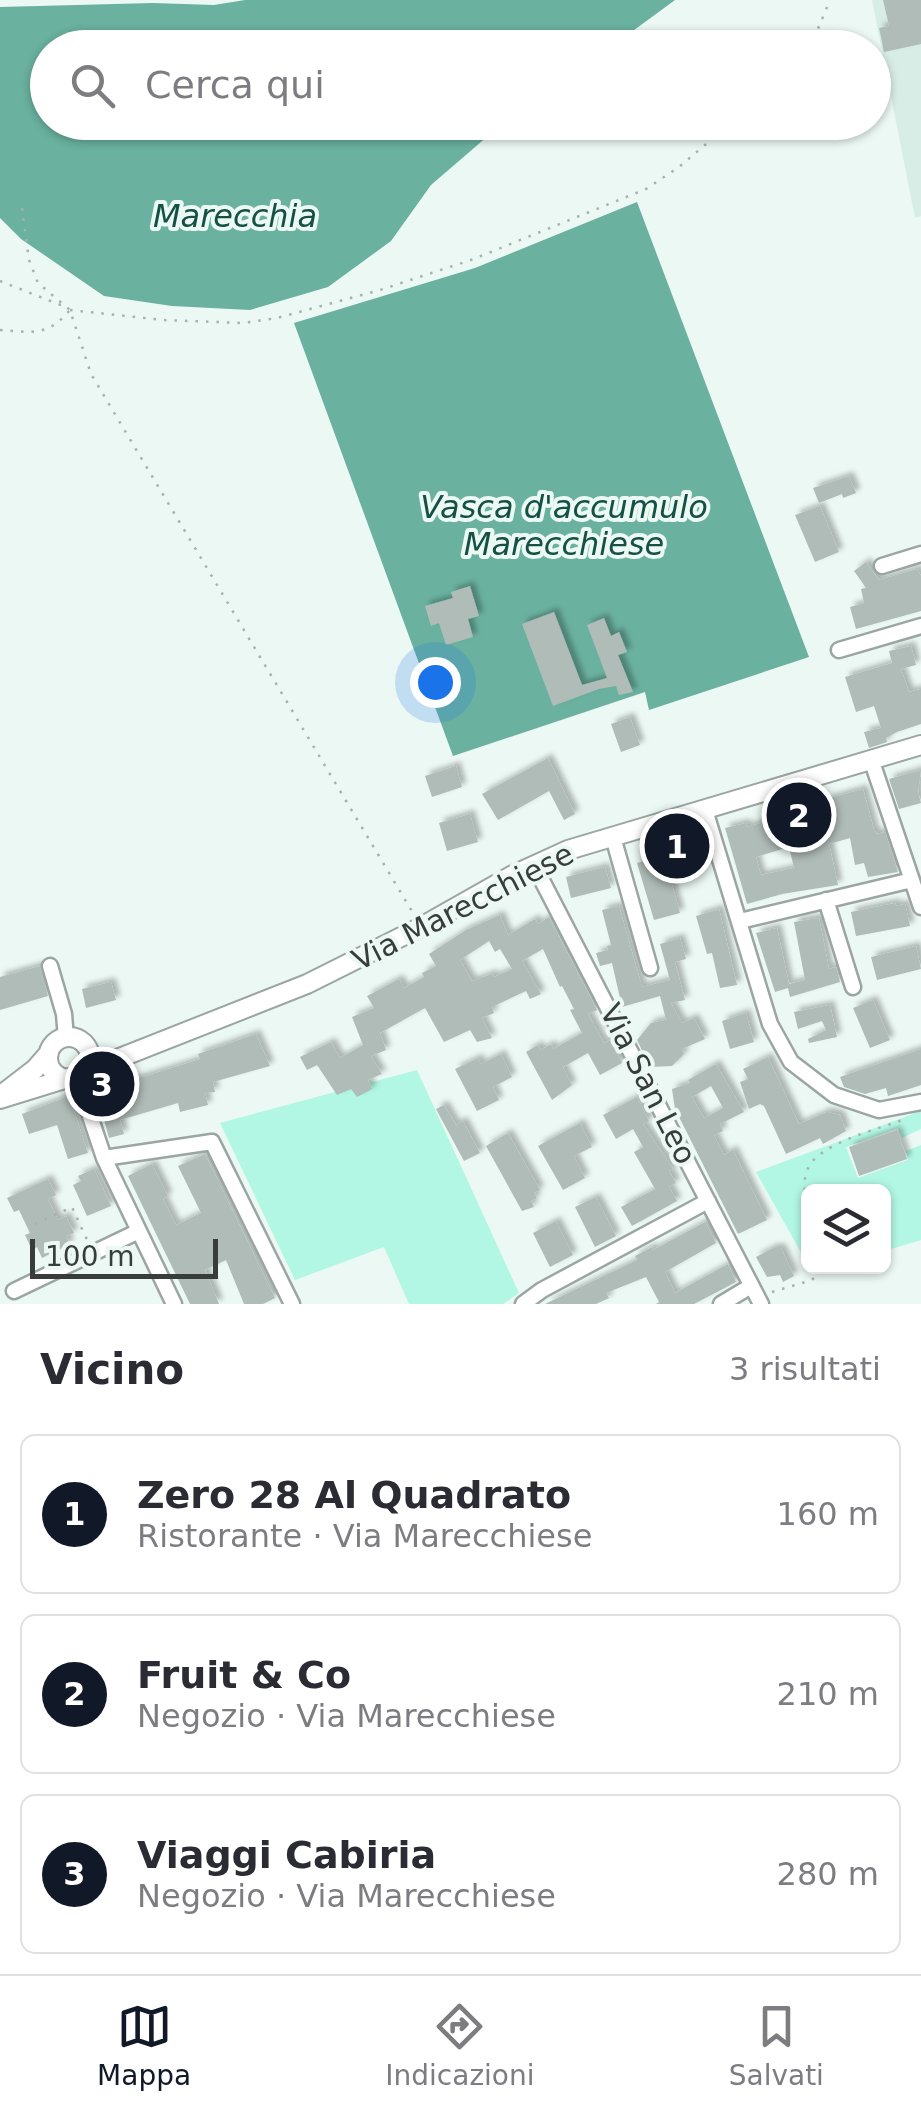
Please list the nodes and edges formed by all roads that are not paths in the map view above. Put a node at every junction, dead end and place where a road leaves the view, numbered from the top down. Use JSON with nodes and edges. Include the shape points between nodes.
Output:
{"nodes":[{"id":1,"x":921,"y":554,"type":"edge"},
{"id":2,"x":882,"y":566,"type":"dead end"},
{"id":3,"x":921,"y":626,"type":"edge"},
{"id":4,"x":839,"y":650,"type":"dead end"},
{"id":5,"x":921,"y":745,"type":"edge"},
{"id":6,"x":872,"y":762,"type":"junction"},
{"id":7,"x":705,"y":810,"type":"junction"},
{"id":8,"x":613,"y":837,"type":"junction"},
{"id":9,"x":534,"y":865,"type":"junction"},
{"id":10,"x":912,"y":880,"type":"junction"},
{"id":11,"x":826,"y":900,"type":"junction"},
{"id":12,"x":921,"y":907,"type":"edge"},
{"id":13,"x":740,"y":921,"type":"junction"},
{"id":14,"x":50,"y":966,"type":"dead end"},
{"id":15,"x":650,"y":968,"type":"dead end"},
{"id":16,"x":853,"y":986,"type":"dead end"},
{"id":17,"x":66,"y":1038,"type":"junction"},
{"id":18,"x":86,"y":1046,"type":"junction"},
{"id":19,"x":49,"y":1053,"type":"junction"},
{"id":20,"x":126,"y":1053,"type":"junction"},
{"id":21,"x":76,"y":1076,"type":"junction"},
{"id":22,"x":0,"y":1097,"type":"edge"},
{"id":23,"x":921,"y":1102,"type":"edge"},
{"id":24,"x":104,"y":1158,"type":"junction"},
{"id":25,"x":708,"y":1201,"type":"junction"},
{"id":26,"x":139,"y":1231,"type":"junction"},
{"id":27,"x":14,"y":1291,"type":"dead end"},
{"id":28,"x":756,"y":1295,"type":"edge"},
{"id":29,"x":174,"y":1304,"type":"edge"},
{"id":30,"x":292,"y":1304,"type":"edge"},
{"id":31,"x":523,"y":1304,"type":"edge"},
{"id":32,"x":721,"y":1304,"type":"edge"}],
"edges":[{"from":1,"to":2,"type":"street"},
{"from":3,"to":4,"type":"street"},
{"from":5,"to":6,"type":"main road","name":"Via Marecchiese"},
{"from":6,"to":7,"type":"main road","name":"Via Marecchiese"},
{"from":6,"to":10,"type":"street"},
{"from":7,"to":8,"type":"main road","name":"Via Marecchiese"},
{"from":7,"to":13,"type":"street"},
{"from":8,"to":9,"type":"main road","name":"Via Marecchiese"},
{"from":8,"to":15,"type":"street"},
{"from":9,"to":20,"type":"main road","name":"Via Marecchiese","via":[[307,984]]},
{"from":9,"to":25,"type":"street","name":"Via San Leo"},
{"from":10,"to":11,"type":"street"},
{"from":10,"to":12,"type":"street"},
{"from":11,"to":13,"type":"street"},
{"from":11,"to":16,"type":"street"},
{"from":13,"to":23,"type":"street","via":[[770,1024],[791,1062],[834,1095],[878,1110]]},
{"from":14,"to":17,"type":"street"},
{"from":17,"to":18,"type":"main road"},
{"from":17,"to":19,"type":"main road","name":"Via Marecchiese"},
{"from":18,"to":20,"type":"main road"},
{"from":18,"to":21,"type":"main road","via":[[90,1059]]},
{"from":19,"to":21,"type":"main road","via":[[52,1070]]},
{"from":19,"to":22,"type":"main road","name":"Via Marecchiese"},
{"from":20,"to":21,"type":"main road","name":"Via Marecchiese"},
{"from":21,"to":22,"type":"main road","name":"Via Marecchiese"},
{"from":21,"to":24,"type":"street"},
{"from":24,"to":26,"type":"street"},
{"from":24,"to":30,"type":"street","via":[[212,1142]]},
{"from":25,"to":28,"type":"street","name":"Via San Leo"},
{"from":25,"to":31,"type":"street"},
{"from":26,"to":27,"type":"street"},
{"from":26,"to":29,"type":"street"},
{"from":28,"to":32,"type":"street"}]}
